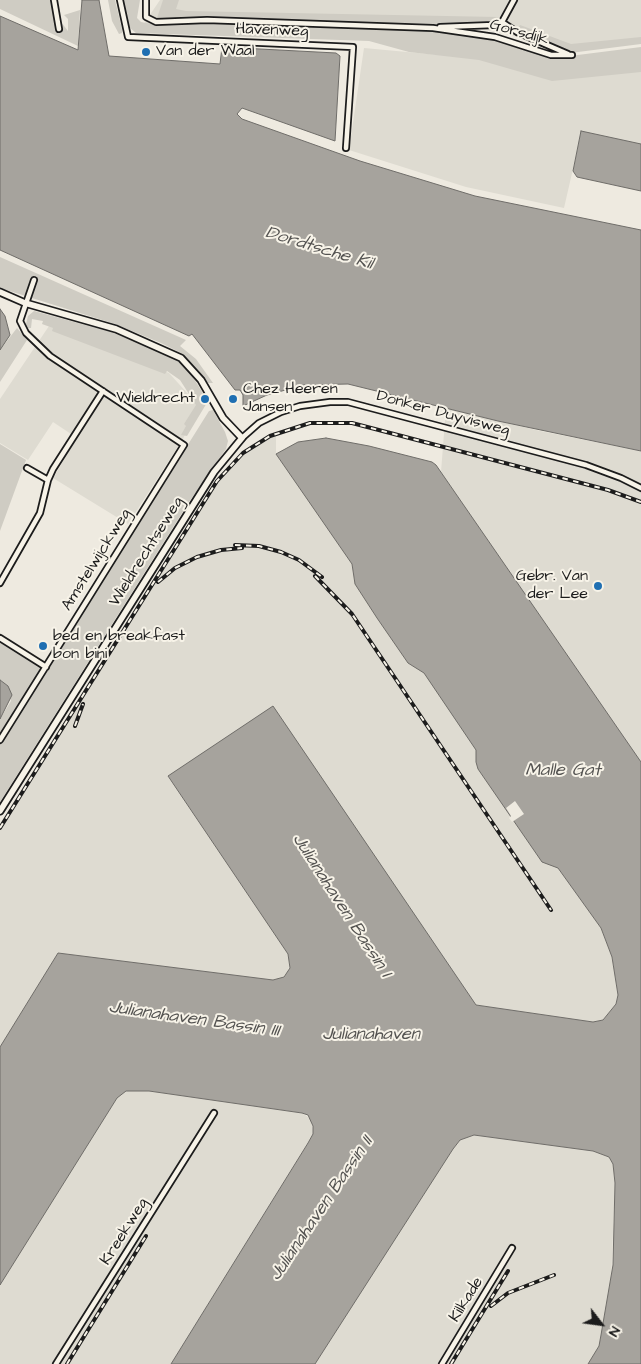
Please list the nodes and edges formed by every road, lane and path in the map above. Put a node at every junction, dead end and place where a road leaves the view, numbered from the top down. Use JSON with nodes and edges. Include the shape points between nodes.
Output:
{"nodes":[{"id":1,"x":54,"y":0,"type":"edge"},
{"id":2,"x":120,"y":0,"type":"edge"},
{"id":3,"x":146,"y":0,"type":"edge"},
{"id":4,"x":514,"y":0,"type":"edge"},
{"id":5,"x":502,"y":22,"type":"junction"},
{"id":6,"x":433,"y":28,"type":"junction"},
{"id":7,"x":59,"y":29,"type":"dead end"},
{"id":8,"x":346,"y":148,"type":"dead end"},
{"id":9,"x":34,"y":280,"type":"dead end"},
{"id":10,"x":0,"y":292,"type":"edge"},
{"id":11,"x":25,"y":303,"type":"junction"},
{"id":12,"x":103,"y":391,"type":"junction"},
{"id":13,"x":242,"y":438,"type":"junction"},
{"id":14,"x":27,"y":468,"type":"dead end"},
{"id":15,"x":48,"y":480,"type":"junction"},
{"id":16,"x":641,"y":488,"type":"edge"},
{"id":17,"x":0,"y":583,"type":"edge"},
{"id":18,"x":0,"y":638,"type":"edge"},
{"id":19,"x":46,"y":667,"type":"junction"},
{"id":20,"x":0,"y":740,"type":"edge"},
{"id":21,"x":0,"y":811,"type":"edge"},
{"id":22,"x":214,"y":1113,"type":"dead end"},
{"id":23,"x":512,"y":1248,"type":"dead end"},
{"id":24,"x":56,"y":1364,"type":"edge"},
{"id":25,"x":442,"y":1364,"type":"edge"}],
"edges":[{"from":1,"to":7,"type":"street"},
{"from":2,"to":8,"type":"street","name":"Havenweg","via":[[128,37],[353,47]]},
{"from":3,"to":6,"type":"street","name":"Gorsdijk","via":[[146,17],[156,22],[207,20]]},
{"from":4,"to":5,"type":"street"},
{"from":5,"to":6,"type":"street","name":"Gorsdijk"},
{"from":5,"to":6,"type":"street","name":"Gorsdijk","via":[[517,32],[572,55],[551,55],[495,37]]},
{"from":9,"to":11,"type":"street"},
{"from":10,"to":11,"type":"street"},
{"from":11,"to":12,"type":"street","via":[[20,320],[26,333],[50,356]]},
{"from":11,"to":13,"type":"street","via":[[116,329],[169,350],[201,380],[223,418]]},
{"from":12,"to":15,"type":"street"},
{"from":12,"to":19,"type":"street","name":"Amstelwijckweg","via":[[184,445]]},
{"from":13,"to":16,"type":"street","name":"Donker Duyvisweg","via":[[259,423],[281,412],[300,406],[348,402],[586,465]]},
{"from":13,"to":21,"type":"street","name":"Wieldrechtseweg","via":[[214,472]]},
{"from":14,"to":15,"type":"street"},
{"from":15,"to":17,"type":"street","via":[[40,513]]},
{"from":18,"to":19,"type":"street"},
{"from":19,"to":20,"type":"street","name":"Amstelwijckweg"},
{"from":22,"to":24,"type":"street","name":"Kreekweg"},
{"from":23,"to":25,"type":"street","name":"Kilkade"}]}
